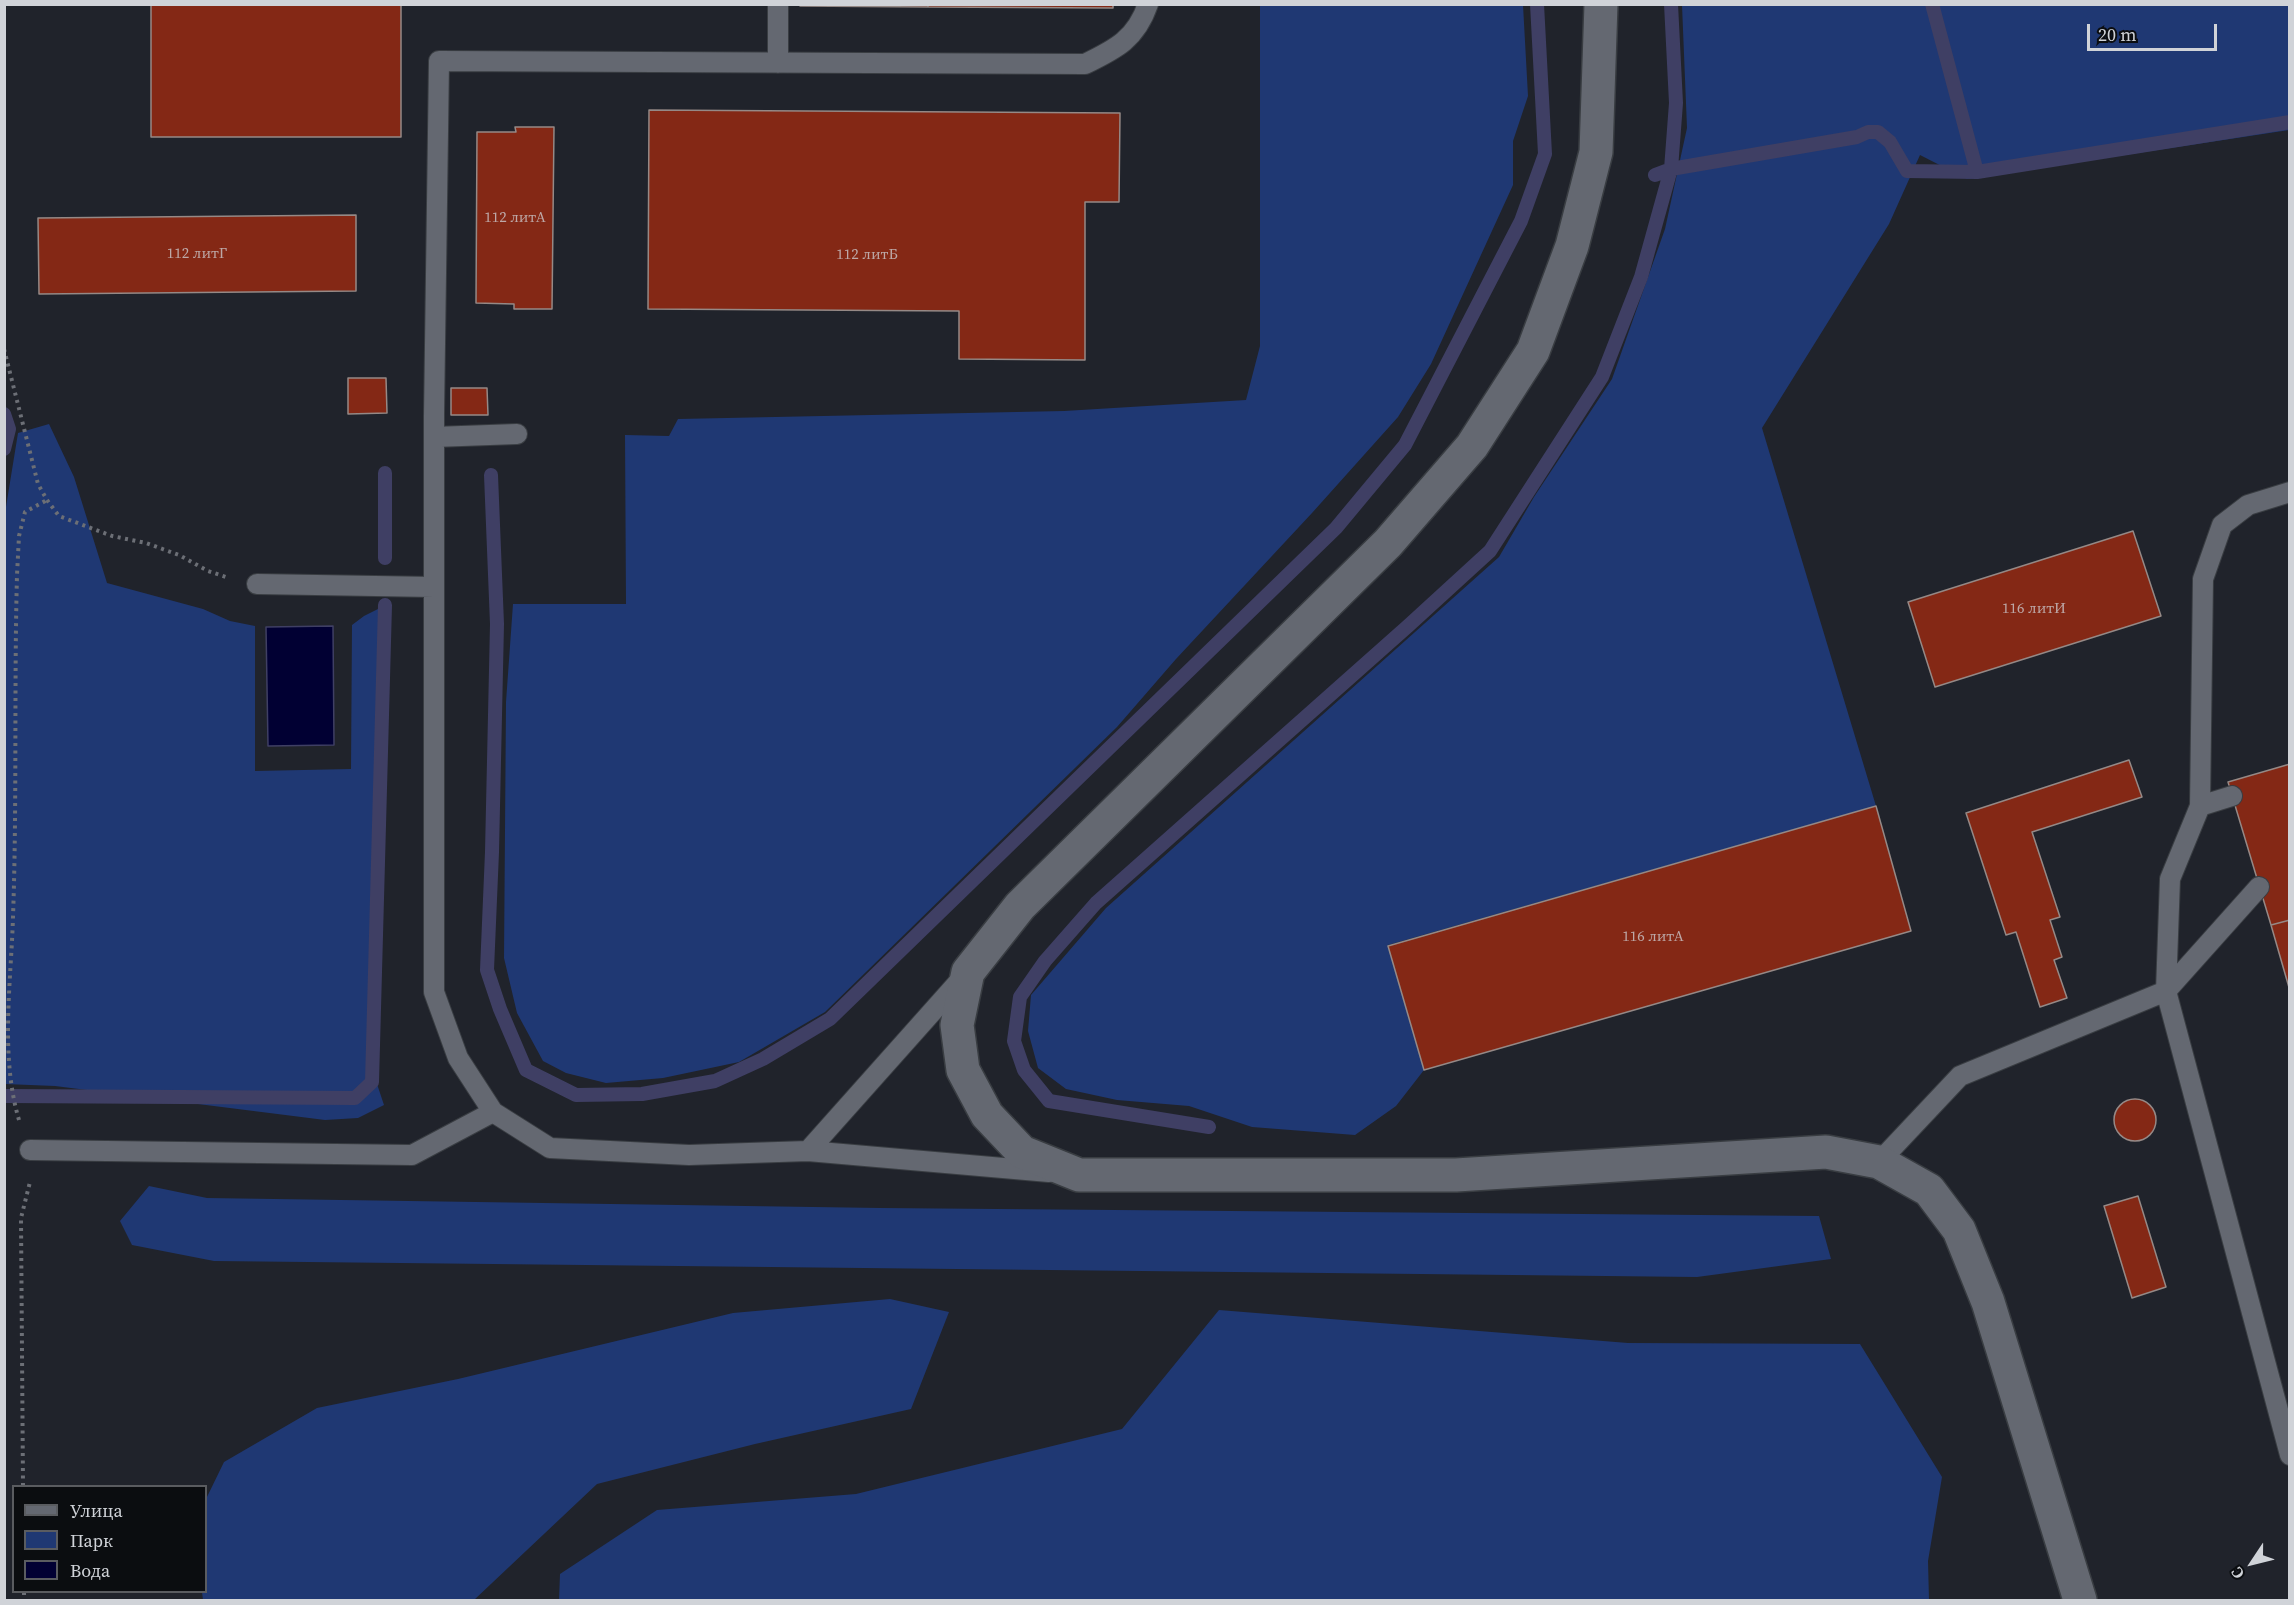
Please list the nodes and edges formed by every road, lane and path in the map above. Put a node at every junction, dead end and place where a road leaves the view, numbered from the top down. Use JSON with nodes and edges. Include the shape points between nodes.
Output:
{"nodes":[{"id":1,"x":778,"y":4,"type":"edge"},
{"id":2,"x":1148,"y":4,"type":"edge"},
{"id":3,"x":1601,"y":4,"type":"edge"},
{"id":4,"x":778,"y":63,"type":"junction"},
{"id":5,"x":4,"y":349,"type":"edge"},
{"id":6,"x":517,"y":434,"type":"dead end"},
{"id":7,"x":434,"y":437,"type":"junction"},
{"id":8,"x":2289,"y":492,"type":"edge"},
{"id":9,"x":47,"y":500,"type":"junction"},
{"id":10,"x":257,"y":584,"type":"joint"},
{"id":11,"x":434,"y":587,"type":"junction"},
{"id":12,"x":2232,"y":796,"type":"dead end"},
{"id":13,"x":2200,"y":806,"type":"junction"},
{"id":14,"x":2259,"y":887,"type":"dead end"},
{"id":15,"x":968,"y":972,"type":"junction"},
{"id":16,"x":2166,"y":991,"type":"junction"},
{"id":17,"x":494,"y":1112,"type":"junction"},
{"id":18,"x":30,"y":1150,"type":"junction"},
{"id":19,"x":808,"y":1151,"type":"junction"},
{"id":20,"x":1879,"y":1162,"type":"junction"},
{"id":21,"x":1079,"y":1175,"type":"junction"},
{"id":22,"x":2289,"y":1455,"type":"edge"},
{"id":23,"x":23,"y":1485,"type":"edge"},
{"id":24,"x":2080,"y":1600,"type":"edge"}],
"edges":[{"from":1,"to":4,"type":"lane"},
{"from":2,"to":4,"type":"lane","via":[[1143,21],[1119,48],[1085,64]]},
{"from":3,"to":15,"type":"street","via":[[1596,152],[1572,246],[1533,351],[1472,446],[1388,543],[1020,906]]},
{"from":4,"to":7,"type":"lane","via":[[439,61]]},
{"from":5,"to":9,"type":"path","via":[[38,484]]},
{"from":6,"to":7,"type":"lane"},
{"from":7,"to":11,"type":"lane"},
{"from":8,"to":13,"type":"lane","via":[[2248,505],[2222,525],[2203,579]]},
{"from":9,"to":10,"type":"path","via":[[59,516],[179,555],[208,571]]},
{"from":9,"to":18,"type":"path","via":[[25,512],[19,536],[16,597],[8,1078]]},
{"from":10,"to":11,"type":"lane"},
{"from":11,"to":17,"type":"lane","via":[[434,992],[458,1058]]},
{"from":12,"to":13,"type":"lane"},
{"from":13,"to":16,"type":"lane","via":[[2170,879]]},
{"from":14,"to":16,"type":"lane"},
{"from":15,"to":19,"type":"lane"},
{"from":15,"to":21,"type":"street","via":[[957,1025],[963,1070],[982,1106],[1022,1152]]},
{"from":16,"to":20,"type":"lane","via":[[1960,1076]]},
{"from":16,"to":22,"type":"lane"},
{"from":17,"to":18,"type":"lane","via":[[412,1155]]},
{"from":17,"to":19,"type":"lane","via":[[550,1148],[689,1155]]},
{"from":18,"to":23,"type":"path","via":[[31,1180],[21,1218]]},
{"from":19,"to":21,"type":"lane"},
{"from":20,"to":21,"type":"street","via":[[1826,1152],[1456,1175]]},
{"from":20,"to":24,"type":"street","via":[[1929,1190],[1959,1230],[1988,1302]]}]}
